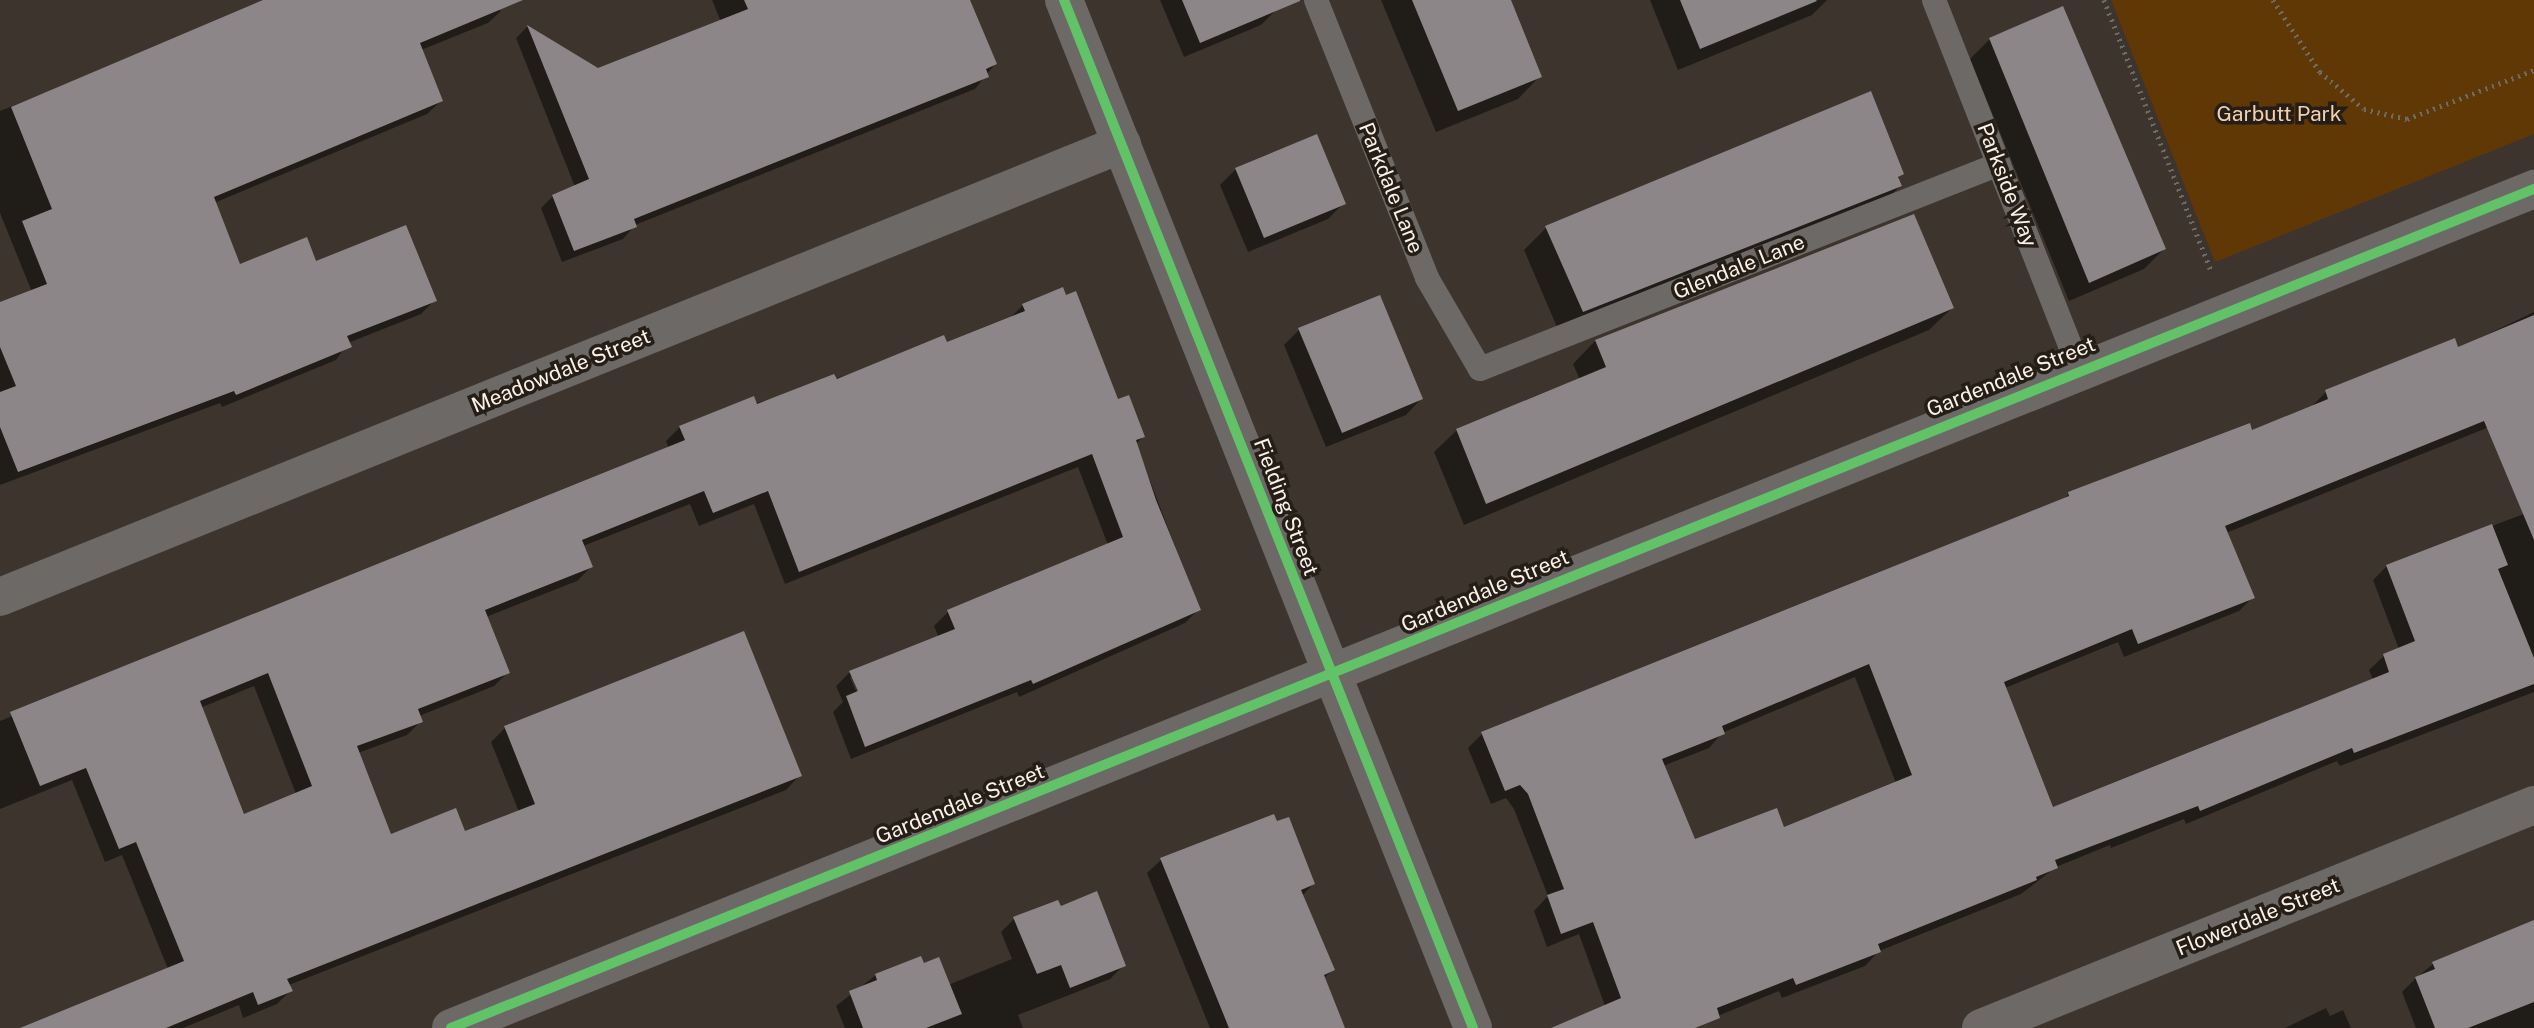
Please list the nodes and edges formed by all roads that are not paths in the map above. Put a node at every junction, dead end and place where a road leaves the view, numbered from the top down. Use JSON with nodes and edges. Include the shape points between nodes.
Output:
{"nodes":[{"id":1,"x":1064,"y":0,"type":"edge"},
{"id":2,"x":1316,"y":0,"type":"edge"},
{"id":3,"x":1934,"y":0,"type":"edge"},
{"id":4,"x":1122,"y":144,"type":"junction"},
{"id":5,"x":1999,"y":164,"type":"junction"},
{"id":6,"x":2534,"y":189,"type":"edge"},
{"id":7,"x":1480,"y":369,"type":"joint"},
{"id":8,"x":2080,"y":370,"type":"junction"},
{"id":9,"x":0,"y":597,"type":"edge"},
{"id":10,"x":1330,"y":676,"type":"junction"},
{"id":11,"x":2534,"y":805,"type":"edge"},
{"id":12,"x":451,"y":1028,"type":"edge"},
{"id":13,"x":1473,"y":1028,"type":"edge"},
{"id":14,"x":1981,"y":1028,"type":"edge"}],
"edges":[{"from":1,"to":4,"type":"street","name":"Fielding Street"},
{"from":2,"to":7,"type":"lane","name":"Parkdale Lane","via":[[1426,278]]},
{"from":3,"to":5,"type":"lane","name":"Parkside Way"},
{"from":4,"to":9,"type":"street","name":"Meadowdale Street"},
{"from":4,"to":10,"type":"street","name":"Fielding Street"},
{"from":5,"to":7,"type":"lane","name":"Glendale Lane"},
{"from":5,"to":8,"type":"lane","name":"Parkside Way"},
{"from":6,"to":8,"type":"street","name":"Gardendale Street"},
{"from":8,"to":10,"type":"street","name":"Gardendale Street"},
{"from":10,"to":12,"type":"street","name":"Gardendale Street"},
{"from":10,"to":13,"type":"street","name":"Fielding Street"},
{"from":11,"to":14,"type":"street","name":"Flowerdale Street"}]}
